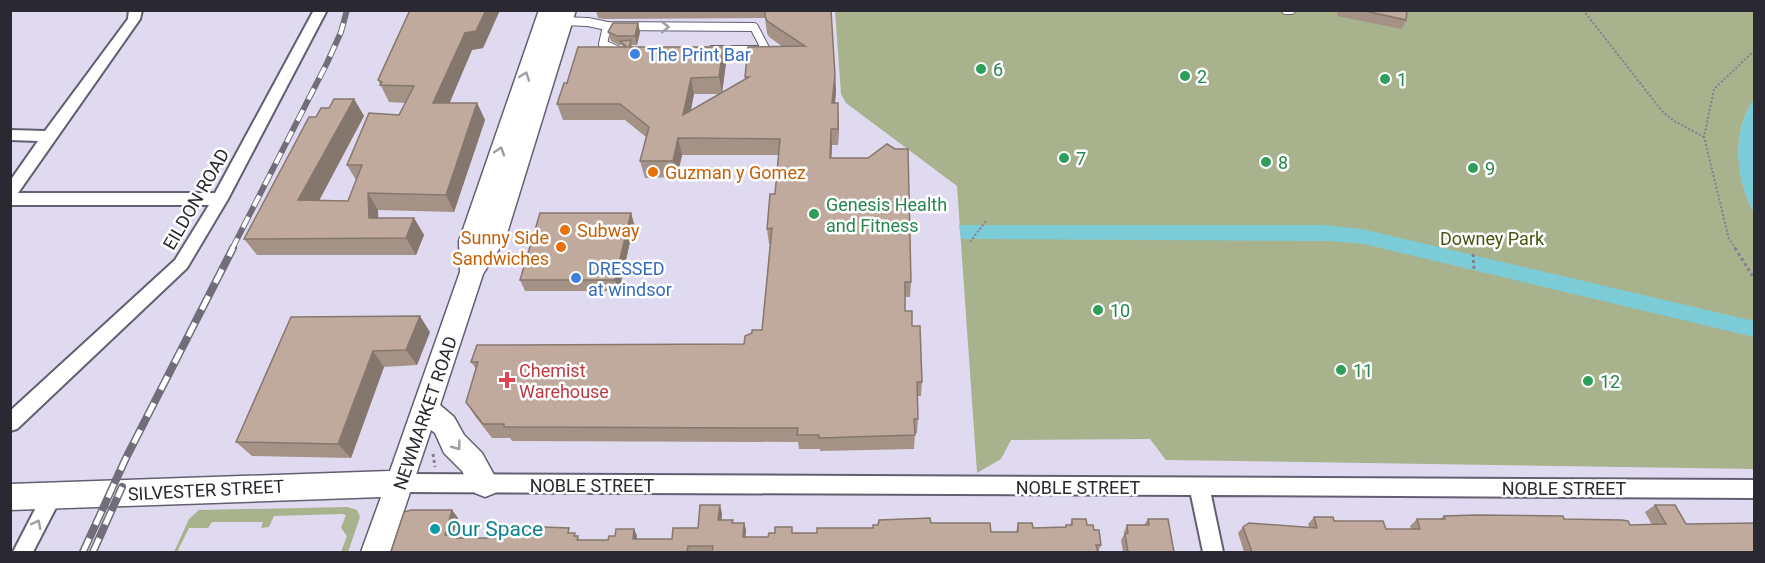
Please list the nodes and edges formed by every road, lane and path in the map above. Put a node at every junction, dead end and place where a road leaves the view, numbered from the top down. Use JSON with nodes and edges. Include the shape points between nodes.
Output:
{"nodes":[{"id":1,"x":136,"y":10,"type":"edge"},
{"id":2,"x":321,"y":10,"type":"edge"},
{"id":3,"x":1582,"y":10,"type":"edge"},
{"id":4,"x":556,"y":16,"type":"edge"},
{"id":5,"x":607,"y":26,"type":"junction"},
{"id":6,"x":709,"y":50,"type":"edge"},
{"id":7,"x":629,"y":51,"type":"edge"},
{"id":8,"x":1755,"y":51,"type":"edge"},
{"id":9,"x":10,"y":135,"type":"edge"},
{"id":10,"x":49,"y":136,"type":"junction"},
{"id":11,"x":1704,"y":137,"type":"junction"},
{"id":12,"x":10,"y":193,"type":"edge"},
{"id":13,"x":10,"y":199,"type":"edge"},
{"id":14,"x":220,"y":199,"type":"junction"},
{"id":15,"x":986,"y":221,"type":"dead end"},
{"id":16,"x":970,"y":242,"type":"dead end"},
{"id":17,"x":1473,"y":254,"type":"dead end"},
{"id":18,"x":1474,"y":269,"type":"dead end"},
{"id":19,"x":1755,"y":278,"type":"edge"},
{"id":20,"x":426,"y":410,"type":"junction"},
{"id":21,"x":10,"y":423,"type":"edge"},
{"id":22,"x":401,"y":483,"type":"junction"},
{"id":23,"x":485,"y":484,"type":"junction"},
{"id":24,"x":1198,"y":487,"type":"junction"},
{"id":25,"x":1755,"y":489,"type":"edge"},
{"id":26,"x":52,"y":496,"type":"junction"},
{"id":27,"x":10,"y":497,"type":"edge"},
{"id":28,"x":23,"y":552,"type":"edge"},
{"id":29,"x":376,"y":552,"type":"edge"},
{"id":30,"x":1213,"y":552,"type":"edge"}],
"edges":[{"from":1,"to":10,"type":"street","via":[[134,19]]},
{"from":2,"to":14,"type":"street","name":"EILDON ROAD"},
{"from":3,"to":11,"type":"path","via":[[1662,111]]},
{"from":4,"to":5,"type":"lane"},
{"from":4,"to":20,"type":"main road","name":"NEWMARKET ROAD","via":[[471,241],[472,272]]},
{"from":5,"to":6,"type":"lane","one_way":true,"via":[[754,27],[766,50]]},
{"from":5,"to":7,"type":"lane","via":[[603,44]]},
{"from":8,"to":11,"type":"path","via":[[1714,89]]},
{"from":9,"to":10,"type":"street"},
{"from":10,"to":12,"type":"street"},
{"from":11,"to":19,"type":"path","via":[[1729,240]]},
{"from":13,"to":14,"type":"street"},
{"from":14,"to":21,"type":"street","name":"EILDON ROAD","via":[[181,264]]},
{"from":15,"to":16,"type":"path"},
{"from":17,"to":18,"type":"path"},
{"from":20,"to":22,"type":"main road","name":"NEWMARKET ROAD"},
{"from":20,"to":23,"type":"main road","one_way":true,"via":[[445,425],[454,444],[472,462]]},
{"from":22,"to":23,"type":"street","name":"NOBLE STREET"},
{"from":22,"to":26,"type":"main road","name":"SILVESTER STREET"},
{"from":22,"to":29,"type":"main road","name":"NEWMARKET ROAD"},
{"from":23,"to":24,"type":"street","name":"NOBLE STREET"},
{"from":24,"to":25,"type":"street","name":"NOBLE STREET"},
{"from":24,"to":30,"type":"street"},
{"from":26,"to":27,"type":"main road","name":"SILVESTER STREET"},
{"from":28,"to":26,"type":"street","one_way":true}]}
